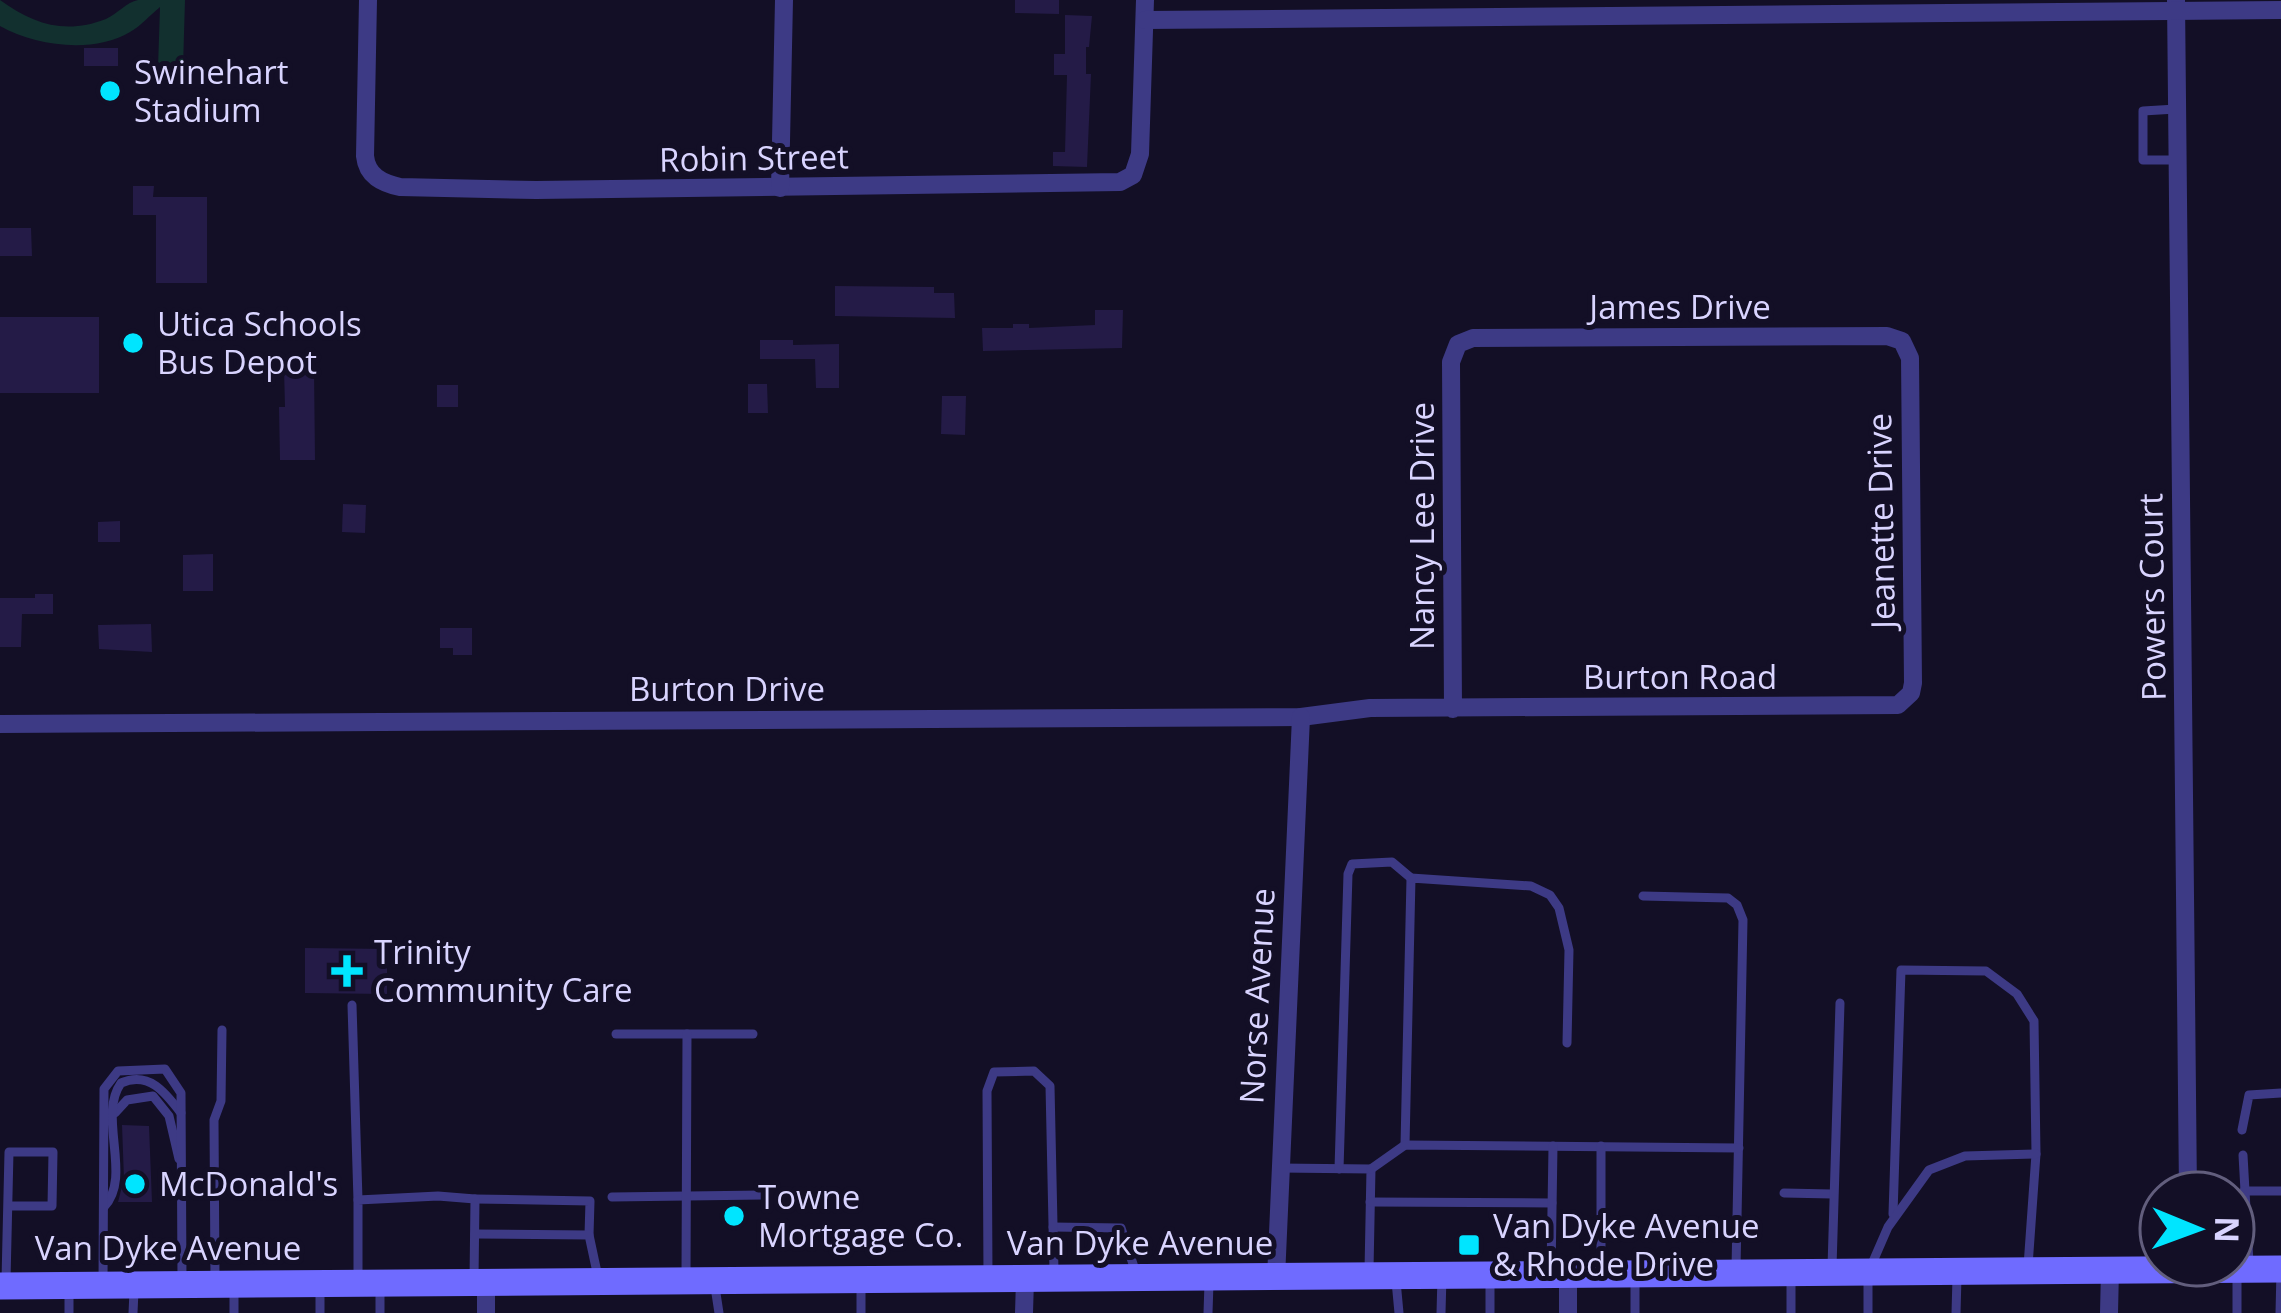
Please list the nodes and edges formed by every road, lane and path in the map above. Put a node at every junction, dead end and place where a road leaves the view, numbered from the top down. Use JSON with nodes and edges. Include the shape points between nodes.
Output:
{"nodes":[{"id":1,"x":368,"y":0,"type":"edge"},
{"id":2,"x":784,"y":0,"type":"edge"},
{"id":3,"x":2176,"y":5,"type":"edge"},
{"id":4,"x":1145,"y":10,"type":"edge"},
{"id":5,"x":2281,"y":10,"type":"edge"},
{"id":6,"x":2176,"y":109,"type":"junction"},
{"id":7,"x":2176,"y":160,"type":"junction"},
{"id":8,"x":780,"y":188,"type":"junction"},
{"id":9,"x":1902,"y":341,"type":"joint"},
{"id":10,"x":1458,"y":344,"type":"joint"},
{"id":11,"x":1906,"y":700,"type":"joint"},
{"id":12,"x":1454,"y":709,"type":"junction"},
{"id":13,"x":1300,"y":717,"type":"junction"},
{"id":14,"x":0,"y":724,"type":"edge"},
{"id":15,"x":1411,"y":878,"type":"junction"},
{"id":16,"x":1643,"y":896,"type":"dead end"},
{"id":17,"x":1840,"y":1003,"type":"dead end"},
{"id":18,"x":352,"y":1005,"type":"dead end"},
{"id":19,"x":222,"y":1030,"type":"dead end"},
{"id":20,"x":616,"y":1034,"type":"dead end"},
{"id":21,"x":687,"y":1034,"type":"junction"},
{"id":22,"x":753,"y":1034,"type":"dead end"},
{"id":23,"x":1567,"y":1043,"type":"dead end"},
{"id":24,"x":2281,"y":1093,"type":"edge"},
{"id":25,"x":181,"y":1113,"type":"junction"},
{"id":26,"x":113,"y":1116,"type":"junction"},
{"id":27,"x":2242,"y":1130,"type":"dead end"},
{"id":28,"x":1405,"y":1145,"type":"junction"},
{"id":29,"x":1553,"y":1146,"type":"junction"},
{"id":30,"x":1601,"y":1146,"type":"junction"},
{"id":31,"x":1739,"y":1148,"type":"junction"},
{"id":32,"x":2036,"y":1154,"type":"junction"},
{"id":33,"x":2243,"y":1155,"type":"dead end"},
{"id":34,"x":181,"y":1164,"type":"junction"},
{"id":35,"x":1279,"y":1168,"type":"junction"},
{"id":36,"x":1339,"y":1169,"type":"junction"},
{"id":37,"x":1370,"y":1169,"type":"junction"},
{"id":38,"x":2188,"y":1169,"type":"edge"},
{"id":39,"x":2243,"y":1169,"type":"edge"},
{"id":40,"x":1784,"y":1192,"type":"dead end"},
{"id":41,"x":1832,"y":1194,"type":"junction"},
{"id":42,"x":764,"y":1196,"type":"dead end"},
{"id":43,"x":613,"y":1197,"type":"dead end"},
{"id":44,"x":687,"y":1197,"type":"junction"},
{"id":45,"x":475,"y":1199,"type":"junction"},
{"id":46,"x":358,"y":1200,"type":"junction"},
{"id":47,"x":1370,"y":1202,"type":"junction"},
{"id":48,"x":1552,"y":1203,"type":"junction"},
{"id":49,"x":8,"y":1206,"type":"junction"},
{"id":50,"x":104,"y":1208,"type":"junction"},
{"id":51,"x":1893,"y":1214,"type":"junction"},
{"id":52,"x":1053,"y":1226,"type":"junction"},
{"id":53,"x":475,"y":1234,"type":"junction"},
{"id":54,"x":590,"y":1235,"type":"junction"},
{"id":55,"x":2137,"y":1269,"type":"edge"},
{"id":56,"x":2281,"y":1269,"type":"edge"},
{"id":57,"x":2110,"y":1270,"type":"junction"},
{"id":58,"x":2028,"y":1271,"type":"junction"},
{"id":59,"x":1957,"y":1272,"type":"junction"},
{"id":60,"x":1791,"y":1273,"type":"junction"},
{"id":61,"x":1832,"y":1273,"type":"junction"},
{"id":62,"x":1868,"y":1273,"type":"junction"},
{"id":63,"x":1736,"y":1274,"type":"junction"},
{"id":64,"x":1442,"y":1275,"type":"junction"},
{"id":65,"x":1560,"y":1275,"type":"junction"},
{"id":66,"x":1382,"y":1276,"type":"junction"},
{"id":67,"x":1490,"y":1276,"type":"junction"},
{"id":68,"x":1600,"y":1276,"type":"junction"},
{"id":69,"x":1635,"y":1276,"type":"junction"},
{"id":70,"x":1138,"y":1278,"type":"junction"},
{"id":71,"x":1209,"y":1278,"type":"junction"},
{"id":72,"x":1276,"y":1278,"type":"junction"},
{"id":73,"x":1054,"y":1279,"type":"junction"},
{"id":74,"x":861,"y":1280,"type":"junction"},
{"id":75,"x":988,"y":1280,"type":"junction"},
{"id":76,"x":1025,"y":1280,"type":"junction"},
{"id":77,"x":700,"y":1281,"type":"junction"},
{"id":78,"x":599,"y":1282,"type":"junction"},
{"id":79,"x":320,"y":1283,"type":"junction"},
{"id":80,"x":480,"y":1283,"type":"junction"},
{"id":81,"x":369,"y":1284,"type":"junction"},
{"id":82,"x":3,"y":1286,"type":"edge"},
{"id":83,"x":104,"y":1286,"type":"junction"},
{"id":84,"x":182,"y":1286,"type":"junction"},
{"id":85,"x":228,"y":1295,"type":"edge"},
{"id":86,"x":69,"y":1299,"type":"edge"},
{"id":87,"x":134,"y":1299,"type":"edge"},
{"id":88,"x":320,"y":1313,"type":"edge"},
{"id":89,"x":380,"y":1313,"type":"edge"},
{"id":90,"x":486,"y":1313,"type":"edge"},
{"id":91,"x":719,"y":1313,"type":"edge"},
{"id":92,"x":861,"y":1313,"type":"edge"},
{"id":93,"x":1024,"y":1313,"type":"edge"},
{"id":94,"x":1208,"y":1313,"type":"edge"},
{"id":95,"x":1399,"y":1313,"type":"edge"},
{"id":96,"x":1441,"y":1313,"type":"edge"},
{"id":97,"x":1490,"y":1313,"type":"edge"},
{"id":98,"x":1568,"y":1313,"type":"edge"},
{"id":99,"x":1635,"y":1313,"type":"edge"},
{"id":100,"x":1791,"y":1313,"type":"edge"},
{"id":101,"x":1868,"y":1313,"type":"edge"},
{"id":102,"x":1956,"y":1313,"type":"edge"},
{"id":103,"x":2109,"y":1313,"type":"edge"},
{"id":104,"x":2281,"y":1313,"type":"edge"}],
"edges":[{"from":1,"to":8,"type":"street","name":"Robin Street","via":[[365,156],[386,183]]},
{"from":2,"to":8,"type":"street"},
{"from":3,"to":4,"type":"street"},
{"from":3,"to":5,"type":"street"},
{"from":3,"to":6,"type":"street","name":"Powers Court"},
{"from":4,"to":8,"type":"street","name":"Robin Street","via":[[1140,154],[1133,175],[1120,182]]},
{"from":6,"to":7,"type":"street","name":"Powers Court"},
{"from":6,"to":7,"type":"lane","via":[[2143,110],[2144,160]]},
{"from":7,"to":38,"type":"street","name":"Powers Court"},
{"from":9,"to":10,"type":"street","name":"James Drive"},
{"from":9,"to":11,"type":"street","name":"Jeanette Drive","via":[[1910,358],[1913,683]]},
{"from":10,"to":12,"type":"street","name":"Nancy Lee Drive","via":[[1451,362]]},
{"from":11,"to":12,"type":"street","name":"Burton Road"},
{"from":12,"to":13,"type":"street","name":"Burton Drive"},
{"from":13,"to":14,"type":"street","name":"Burton Drive"},
{"from":13,"to":35,"type":"street","name":"Norse Avenue"},
{"from":15,"to":23,"type":"lane","via":[[1531,886],[1550,895],[1569,950]]},
{"from":15,"to":28,"type":"lane"},
{"from":15,"to":36,"type":"lane","via":[[1392,862],[1352,864],[1348,874]]},
{"from":16,"to":31,"type":"lane","via":[[1728,898],[1743,920]]},
{"from":17,"to":41,"type":"lane"},
{"from":18,"to":46,"type":"lane"},
{"from":19,"to":85,"type":"lane","via":[[214,1120]]},
{"from":20,"to":21,"type":"lane"},
{"from":21,"to":22,"type":"lane"},
{"from":21,"to":44,"type":"lane"},
{"from":24,"to":27,"type":"lane","via":[[2249,1095]]},
{"from":25,"to":26,"type":"lane","via":[[139,1078],[121,1082]]},
{"from":25,"to":34,"type":"lane"},
{"from":25,"to":50,"type":"lane","via":[[181,1093],[165,1070],[118,1071],[104,1089]]},
{"from":26,"to":34,"type":"lane","via":[[127,1100],[153,1096],[169,1116]]},
{"from":26,"to":50,"type":"lane","via":[[114,1183]]},
{"from":28,"to":29,"type":"lane"},
{"from":28,"to":37,"type":"lane"},
{"from":29,"to":30,"type":"lane"},
{"from":29,"to":48,"type":"lane"},
{"from":30,"to":31,"type":"lane"},
{"from":30,"to":68,"type":"lane"},
{"from":31,"to":63,"type":"lane"},
{"from":32,"to":51,"type":"lane","via":[[1945,1162]]},
{"from":32,"to":51,"type":"lane","via":[[2034,1021],[2017,994],[1986,971],[1901,970]]},
{"from":32,"to":58,"type":"lane"},
{"from":33,"to":39,"type":"lane"},
{"from":34,"to":84,"type":"lane"},
{"from":35,"to":36,"type":"lane"},
{"from":35,"to":72,"type":"street","name":"Norse Avenue"},
{"from":36,"to":37,"type":"lane"},
{"from":37,"to":47,"type":"lane"},
{"from":40,"to":41,"type":"lane"},
{"from":41,"to":61,"type":"lane"},
{"from":42,"to":44,"type":"lane"},
{"from":43,"to":44,"type":"lane"},
{"from":44,"to":77,"type":"lane"},
{"from":45,"to":46,"type":"lane"},
{"from":45,"to":53,"type":"lane"},
{"from":45,"to":54,"type":"lane","via":[[590,1201]]},
{"from":46,"to":81,"type":"lane"},
{"from":47,"to":48,"type":"lane"},
{"from":47,"to":66,"type":"lane"},
{"from":48,"to":65,"type":"lane"},
{"from":49,"to":49,"type":"lane","via":[[9,1152],[52,1152],[52,1205]]},
{"from":49,"to":82,"type":"lane"},
{"from":50,"to":83,"type":"lane"},
{"from":51,"to":62,"type":"lane"},
{"from":52,"to":70,"type":"lane","via":[[1121,1228]]},
{"from":52,"to":73,"type":"lane"},
{"from":52,"to":75,"type":"lane","via":[[1050,1086],[1034,1071],[994,1072],[987,1091]]},
{"from":53,"to":54,"type":"lane"},
{"from":53,"to":80,"type":"lane"},
{"from":54,"to":78,"type":"lane"},
{"from":55,"to":57,"type":"main road","name":"Van Dyke Avenue"},
{"from":56,"to":104,"type":"lane"},
{"from":57,"to":58,"type":"main road","name":"Van Dyke Avenue"},
{"from":57,"to":103,"type":"street"},
{"from":58,"to":59,"type":"main road","name":"Van Dyke Avenue"},
{"from":59,"to":62,"type":"main road","name":"Van Dyke Avenue"},
{"from":59,"to":102,"type":"lane"},
{"from":60,"to":61,"type":"main road","name":"Van Dyke Avenue"},
{"from":60,"to":63,"type":"main road","name":"Van Dyke Avenue"},
{"from":60,"to":100,"type":"lane"},
{"from":61,"to":62,"type":"main road","name":"Van Dyke Avenue"},
{"from":62,"to":101,"type":"lane"},
{"from":63,"to":69,"type":"main road","name":"Van Dyke Avenue"},
{"from":64,"to":66,"type":"main road","name":"Van Dyke Avenue"},
{"from":64,"to":67,"type":"main road","name":"Van Dyke Avenue"},
{"from":64,"to":96,"type":"lane"},
{"from":65,"to":67,"type":"main road","name":"Van Dyke Avenue"},
{"from":65,"to":68,"type":"main road","name":"Van Dyke Avenue"},
{"from":65,"to":98,"type":"street"},
{"from":66,"to":72,"type":"main road","name":"Van Dyke Avenue"},
{"from":66,"to":95,"type":"lane"},
{"from":67,"to":97,"type":"lane"},
{"from":68,"to":69,"type":"main road","name":"Van Dyke Avenue"},
{"from":69,"to":99,"type":"lane"},
{"from":70,"to":71,"type":"main road","name":"Van Dyke Avenue"},
{"from":70,"to":73,"type":"main road","name":"Van Dyke Avenue"},
{"from":71,"to":72,"type":"main road","name":"Van Dyke Avenue"},
{"from":71,"to":94,"type":"lane"},
{"from":73,"to":76,"type":"main road","name":"Van Dyke Avenue"},
{"from":74,"to":75,"type":"main road","name":"Van Dyke Avenue"},
{"from":74,"to":77,"type":"main road","name":"Van Dyke Avenue"},
{"from":74,"to":92,"type":"lane"},
{"from":75,"to":76,"type":"main road","name":"Van Dyke Avenue"},
{"from":76,"to":93,"type":"street"},
{"from":77,"to":78,"type":"main road","name":"Van Dyke Avenue"},
{"from":77,"to":91,"type":"lane"},
{"from":78,"to":80,"type":"main road","name":"Van Dyke Avenue"},
{"from":79,"to":81,"type":"main road","name":"Van Dyke Avenue"},
{"from":79,"to":85,"type":"main road","name":"Van Dyke Avenue"},
{"from":79,"to":88,"type":"lane"},
{"from":80,"to":81,"type":"main road","name":"Van Dyke Avenue"},
{"from":80,"to":90,"type":"street"},
{"from":81,"to":89,"type":"lane"},
{"from":82,"to":86,"type":"main road","name":"Van Dyke Avenue"},
{"from":83,"to":86,"type":"main road","name":"Van Dyke Avenue"},
{"from":83,"to":87,"type":"main road","name":"Van Dyke Avenue"},
{"from":84,"to":85,"type":"main road","name":"Van Dyke Avenue"},
{"from":84,"to":87,"type":"main road","name":"Van Dyke Avenue"}]}
